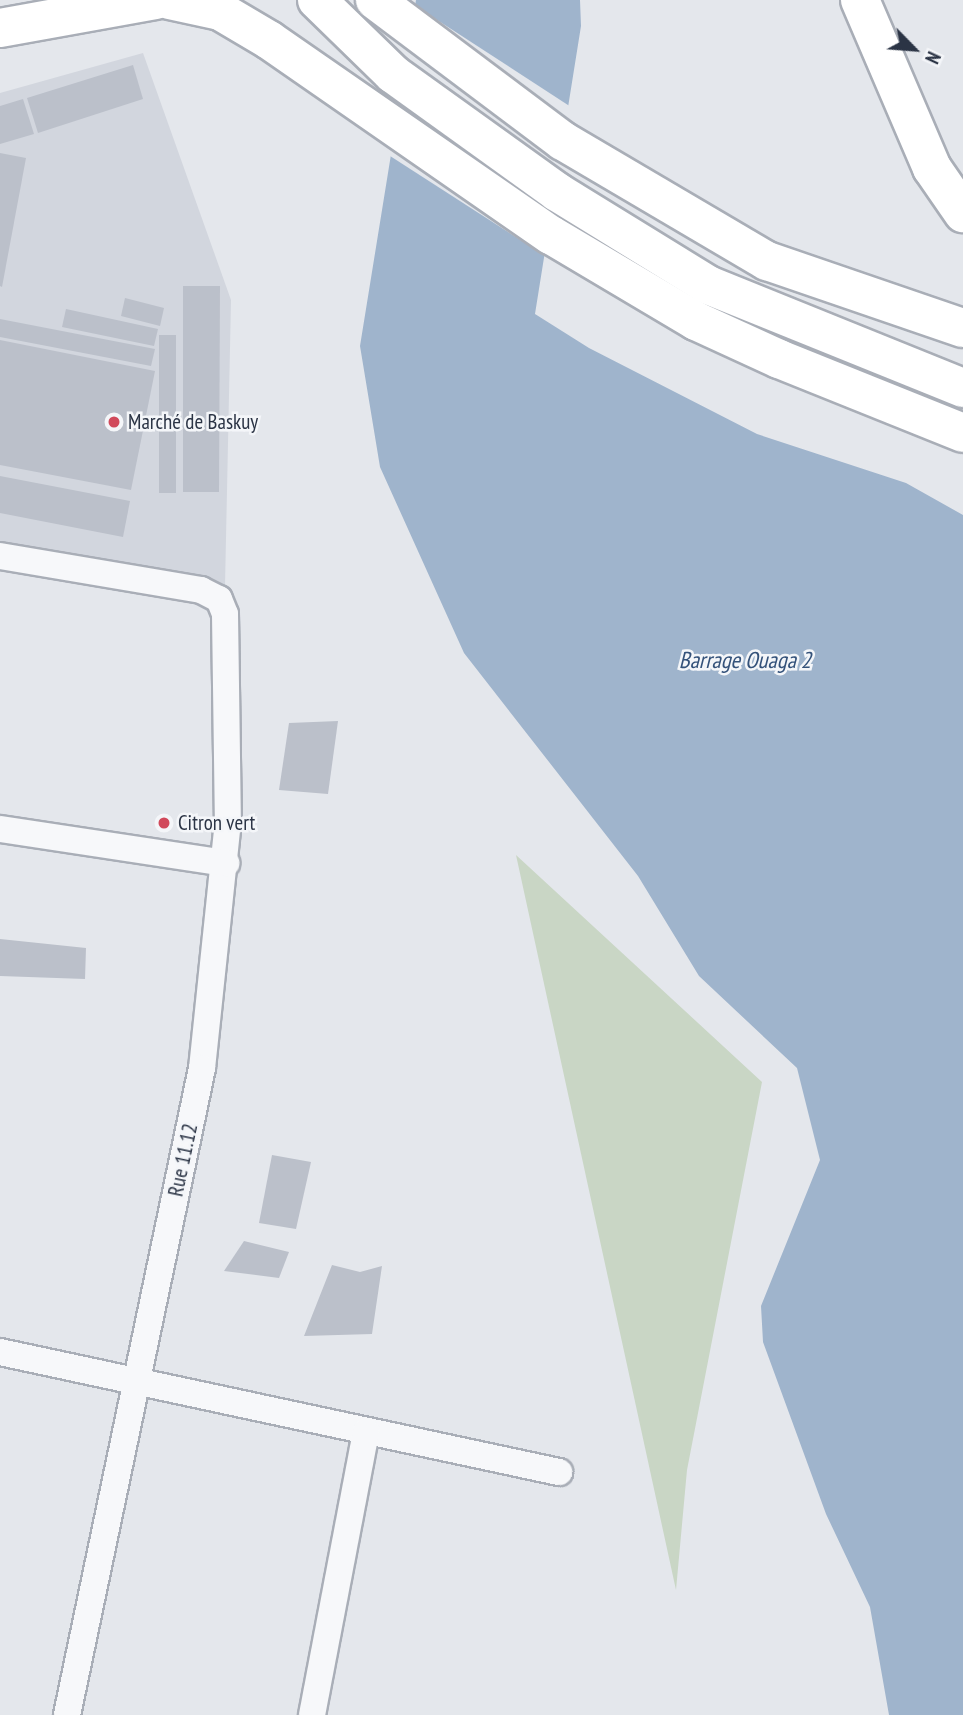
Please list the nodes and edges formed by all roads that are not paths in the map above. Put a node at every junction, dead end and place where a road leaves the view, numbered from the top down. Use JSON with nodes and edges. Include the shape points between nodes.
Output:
{"nodes":[{"id":1,"x":41,"y":0,"type":"edge"},
{"id":2,"x":155,"y":0,"type":"edge"},
{"id":3,"x":169,"y":0,"type":"edge"},
{"id":4,"x":317,"y":0,"type":"edge"},
{"id":5,"x":860,"y":0,"type":"edge"},
{"id":6,"x":389,"y":11,"type":"edge"},
{"id":7,"x":0,"y":16,"type":"edge"},
{"id":8,"x":0,"y":28,"type":"edge"},
{"id":9,"x":963,"y":213,"type":"edge"},
{"id":10,"x":963,"y":328,"type":"edge"},
{"id":11,"x":963,"y":388,"type":"edge"},
{"id":12,"x":963,"y":433,"type":"edge"},
{"id":13,"x":0,"y":556,"type":"edge"},
{"id":14,"x":0,"y":829,"type":"edge"},
{"id":15,"x":226,"y":863,"type":"junction"},
{"id":16,"x":0,"y":1352,"type":"edge"},
{"id":17,"x":138,"y":1381,"type":"junction"},
{"id":18,"x":366,"y":1432,"type":"junction"},
{"id":19,"x":559,"y":1472,"type":"dead end"},
{"id":20,"x":67,"y":1715,"type":"edge"},
{"id":21,"x":312,"y":1715,"type":"edge"}],
"edges":[{"from":1,"to":7,"type":"main road"},
{"from":2,"to":8,"type":"main road"},
{"from":3,"to":12,"type":"main road","via":[[220,11],[551,235],[696,321]]},
{"from":4,"to":11,"type":"main road","via":[[393,74],[557,192],[708,285]]},
{"from":5,"to":9,"type":"main road","via":[[932,168]]},
{"from":6,"to":10,"type":"main road","via":[[563,141],[767,261]]},
{"from":13,"to":15,"type":"street","name":"Rue 11.12","via":[[201,590],[219,598],[225,614]]},
{"from":14,"to":15,"type":"street"},
{"from":15,"to":17,"type":"street","name":"Rue 11.12","via":[[202,1068]]},
{"from":16,"to":17,"type":"street"},
{"from":17,"to":18,"type":"street"},
{"from":17,"to":20,"type":"street","name":"Rue 11.12"},
{"from":18,"to":19,"type":"street"},
{"from":18,"to":21,"type":"street"}]}
